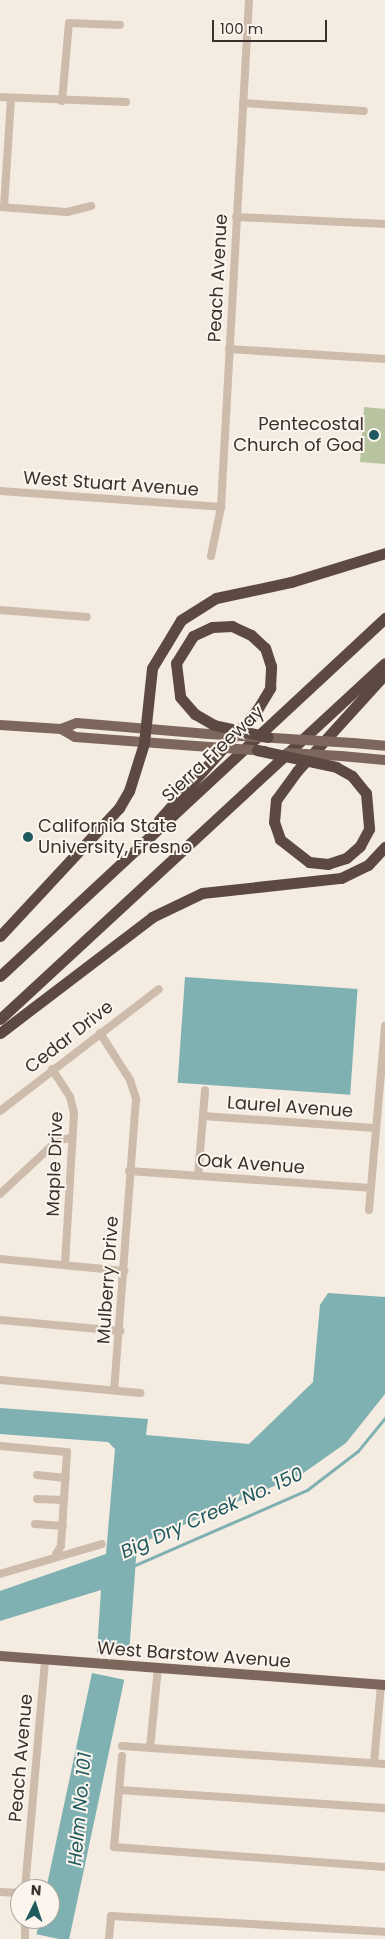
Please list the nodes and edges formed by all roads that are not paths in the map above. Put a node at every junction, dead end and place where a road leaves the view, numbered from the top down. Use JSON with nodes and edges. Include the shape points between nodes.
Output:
{"nodes":[{"id":1,"x":249,"y":0,"type":"edge"},
{"id":2,"x":120,"y":25,"type":"dead end"},
{"id":3,"x":0,"y":97,"type":"edge"},
{"id":4,"x":11,"y":98,"type":"junction"},
{"id":5,"x":62,"y":101,"type":"junction"},
{"id":6,"x":126,"y":102,"type":"dead end"},
{"id":7,"x":243,"y":103,"type":"junction"},
{"id":8,"x":364,"y":111,"type":"dead end"},
{"id":9,"x":91,"y":206,"type":"dead end"},
{"id":10,"x":2,"y":207,"type":"edge"},
{"id":11,"x":236,"y":217,"type":"junction"},
{"id":12,"x":385,"y":224,"type":"edge"},
{"id":13,"x":229,"y":349,"type":"junction"},
{"id":14,"x":385,"y":359,"type":"edge"},
{"id":15,"x":0,"y":491,"type":"edge"},
{"id":16,"x":221,"y":507,"type":"junction"},
{"id":17,"x":385,"y":553,"type":"edge"},
{"id":18,"x":211,"y":556,"type":"dead end"},
{"id":19,"x":0,"y":610,"type":"edge"},
{"id":20,"x":87,"y":617,"type":"dead end"},
{"id":21,"x":385,"y":618,"type":"edge"},
{"id":22,"x":385,"y":663,"type":"edge"},
{"id":23,"x":385,"y":674,"type":"edge"},
{"id":24,"x":0,"y":725,"type":"edge"},
{"id":25,"x":61,"y":729,"type":"junction"},
{"id":26,"x":144,"y":729,"type":"junction"},
{"id":27,"x":211,"y":729,"type":"junction"},
{"id":28,"x":268,"y":737,"type":"joint"},
{"id":29,"x":144,"y":743,"type":"junction"},
{"id":30,"x":385,"y":746,"type":"edge"},
{"id":31,"x":257,"y":750,"type":"joint"},
{"id":32,"x":385,"y":760,"type":"edge"},
{"id":33,"x":338,"y":762,"type":"junction"},
{"id":34,"x":385,"y":847,"type":"edge"},
{"id":35,"x":108,"y":877,"type":"junction"},
{"id":36,"x":0,"y":936,"type":"edge"},
{"id":37,"x":0,"y":976,"type":"edge"},
{"id":38,"x":159,"y":989,"type":"dead end"},
{"id":39,"x":0,"y":1019,"type":"edge"},
{"id":40,"x":385,"y":1026,"type":"edge"},
{"id":41,"x":0,"y":1033,"type":"edge"},
{"id":42,"x":100,"y":1033,"type":"junction"},
{"id":43,"x":52,"y":1069,"type":"junction"},
{"id":44,"x":204,"y":1090,"type":"dead end"},
{"id":45,"x":0,"y":1111,"type":"edge"},
{"id":46,"x":202,"y":1116,"type":"junction"},
{"id":47,"x":375,"y":1128,"type":"junction"},
{"id":48,"x":72,"y":1138,"type":"junction"},
{"id":49,"x":129,"y":1171,"type":"junction"},
{"id":50,"x":198,"y":1176,"type":"junction"},
{"id":51,"x":370,"y":1188,"type":"junction"},
{"id":52,"x":0,"y":1194,"type":"edge"},
{"id":53,"x":369,"y":1210,"type":"dead end"},
{"id":54,"x":0,"y":1259,"type":"edge"},
{"id":55,"x":65,"y":1265,"type":"junction"},
{"id":56,"x":124,"y":1271,"type":"junction"},
{"id":57,"x":0,"y":1320,"type":"edge"},
{"id":58,"x":120,"y":1331,"type":"junction"},
{"id":59,"x":0,"y":1380,"type":"edge"},
{"id":60,"x":114,"y":1390,"type":"junction"},
{"id":61,"x":140,"y":1393,"type":"dead end"},
{"id":62,"x":0,"y":1446,"type":"edge"},
{"id":63,"x":37,"y":1475,"type":"dead end"},
{"id":64,"x":66,"y":1478,"type":"junction"},
{"id":65,"x":37,"y":1499,"type":"dead end"},
{"id":66,"x":64,"y":1500,"type":"junction"},
{"id":67,"x":35,"y":1524,"type":"dead end"},
{"id":68,"x":63,"y":1526,"type":"junction"},
{"id":69,"x":102,"y":1544,"type":"dead end"},
{"id":70,"x":56,"y":1554,"type":"junction"},
{"id":71,"x":0,"y":1574,"type":"edge"},
{"id":72,"x":0,"y":1656,"type":"edge"},
{"id":73,"x":44,"y":1659,"type":"junction"},
{"id":74,"x":158,"y":1668,"type":"junction"},
{"id":75,"x":383,"y":1685,"type":"edge"},
{"id":76,"x":122,"y":1746,"type":"dead end"},
{"id":77,"x":150,"y":1748,"type":"junction"},
{"id":78,"x":122,"y":1756,"type":"dead end"},
{"id":79,"x":374,"y":1763,"type":"junction"},
{"id":80,"x":385,"y":1764,"type":"edge"},
{"id":81,"x":119,"y":1790,"type":"junction"},
{"id":82,"x":385,"y":1808,"type":"edge"},
{"id":83,"x":385,"y":1867,"type":"edge"},
{"id":84,"x":26,"y":1879,"type":"edge"},
{"id":85,"x":342,"y":1929,"type":"junction"},
{"id":86,"x":385,"y":1932,"type":"edge"},
{"id":87,"x":109,"y":1939,"type":"edge"},
{"id":88,"x":341,"y":1939,"type":"edge"}],
"edges":[{"from":1,"to":7,"type":"street","name":"Peach Avenue"},
{"from":2,"to":5,"type":"street","via":[[69,23]]},
{"from":3,"to":4,"type":"street"},
{"from":4,"to":5,"type":"street"},
{"from":4,"to":10,"type":"street"},
{"from":5,"to":6,"type":"street"},
{"from":7,"to":8,"type":"street"},
{"from":7,"to":11,"type":"street","name":"Peach Avenue"},
{"from":9,"to":10,"type":"street","via":[[67,212]]},
{"from":11,"to":12,"type":"street"},
{"from":11,"to":13,"type":"street","name":"Peach Avenue"},
{"from":13,"to":14,"type":"street"},
{"from":13,"to":16,"type":"street","name":"Peach Avenue"},
{"from":15,"to":16,"type":"street","name":"West Stuart Avenue"},
{"from":16,"to":18,"type":"street","name":"Peach Avenue"},
{"from":17,"to":26,"type":"highway","via":[[291,582],[226,594],[193,610],[172,630],[156,655],[148,687]]},
{"from":19,"to":20,"type":"street"},
{"from":21,"to":35,"type":"highway","name":"Sierra Freeway"},
{"from":22,"to":39,"type":"highway"},
{"from":23,"to":33,"type":"highway","via":[[297,771],[276,800],[274,822],[280,839],[309,862],[328,864],[346,858],[360,846],[369,829],[366,793]]},
{"from":24,"to":25,"type":"main road"},
{"from":25,"to":26,"type":"main road","via":[[77,723]]},
{"from":25,"to":29,"type":"main road","via":[[75,737]]},
{"from":26,"to":27,"type":"main road"},
{"from":26,"to":29,"type":"highway"},
{"from":27,"to":28,"type":"highway","bridge":true},
{"from":27,"to":35,"type":"highway","via":[[180,697],[176,663],[193,636],[212,627],[232,626],[251,635],[269,656],[272,676],[265,699]]},
{"from":28,"to":30,"type":"main road","bridge":true},
{"from":29,"to":31,"type":"main road","bridge":true},
{"from":29,"to":36,"type":"highway","via":[[119,808]]},
{"from":31,"to":33,"type":"highway","bridge":true},
{"from":32,"to":33,"type":"main road"},
{"from":34,"to":41,"type":"highway","via":[[368,865],[341,878],[202,893],[152,917]]},
{"from":35,"to":37,"type":"highway","name":"Sierra Freeway"},
{"from":38,"to":42,"type":"street","name":"Cedar Drive"},
{"from":40,"to":47,"type":"street"},
{"from":42,"to":43,"type":"street","name":"Cedar Drive"},
{"from":42,"to":49,"type":"street","name":"Mulberry Drive","via":[[130,1080],[136,1099]]},
{"from":43,"to":45,"type":"street","name":"Cedar Drive"},
{"from":43,"to":48,"type":"street","name":"Maple Drive","via":[[70,1097]]},
{"from":44,"to":46,"type":"street"},
{"from":46,"to":47,"type":"street","name":"Laurel Avenue"},
{"from":46,"to":50,"type":"street"},
{"from":47,"to":51,"type":"street"},
{"from":48,"to":52,"type":"street","via":[[58,1140]]},
{"from":48,"to":55,"type":"street","name":"Maple Drive"},
{"from":49,"to":50,"type":"street","name":"Oak Avenue"},
{"from":49,"to":56,"type":"street","name":"Mulberry Drive"},
{"from":50,"to":51,"type":"street","name":"Oak Avenue"},
{"from":51,"to":53,"type":"street"},
{"from":54,"to":55,"type":"street"},
{"from":55,"to":56,"type":"street"},
{"from":56,"to":58,"type":"street","name":"Mulberry Drive"},
{"from":57,"to":58,"type":"street"},
{"from":58,"to":60,"type":"street","name":"Mulberry Drive"},
{"from":59,"to":60,"type":"street"},
{"from":60,"to":61,"type":"street"},
{"from":62,"to":64,"type":"street","via":[[67,1452]]},
{"from":63,"to":64,"type":"street"},
{"from":64,"to":66,"type":"street"},
{"from":65,"to":66,"type":"street"},
{"from":66,"to":68,"type":"street"},
{"from":67,"to":68,"type":"street"},
{"from":68,"to":70,"type":"street"},
{"from":69,"to":70,"type":"street","via":[[66,1556]]},
{"from":70,"to":71,"type":"street"},
{"from":72,"to":73,"type":"main road","name":"West Barstow Avenue"},
{"from":73,"to":74,"type":"main road","name":"West Barstow Avenue"},
{"from":73,"to":84,"type":"street","name":"Peach Avenue"},
{"from":74,"to":75,"type":"main road","name":"West Barstow Avenue"},
{"from":74,"to":77,"type":"street"},
{"from":75,"to":79,"type":"street"},
{"from":76,"to":77,"type":"street"},
{"from":77,"to":79,"type":"street"},
{"from":78,"to":81,"type":"street"},
{"from":79,"to":80,"type":"street"},
{"from":81,"to":82,"type":"street"},
{"from":81,"to":83,"type":"street","via":[[114,1848]]},
{"from":85,"to":86,"type":"street"},
{"from":85,"to":87,"type":"street","via":[[110,1916]]},
{"from":85,"to":88,"type":"street"}]}
